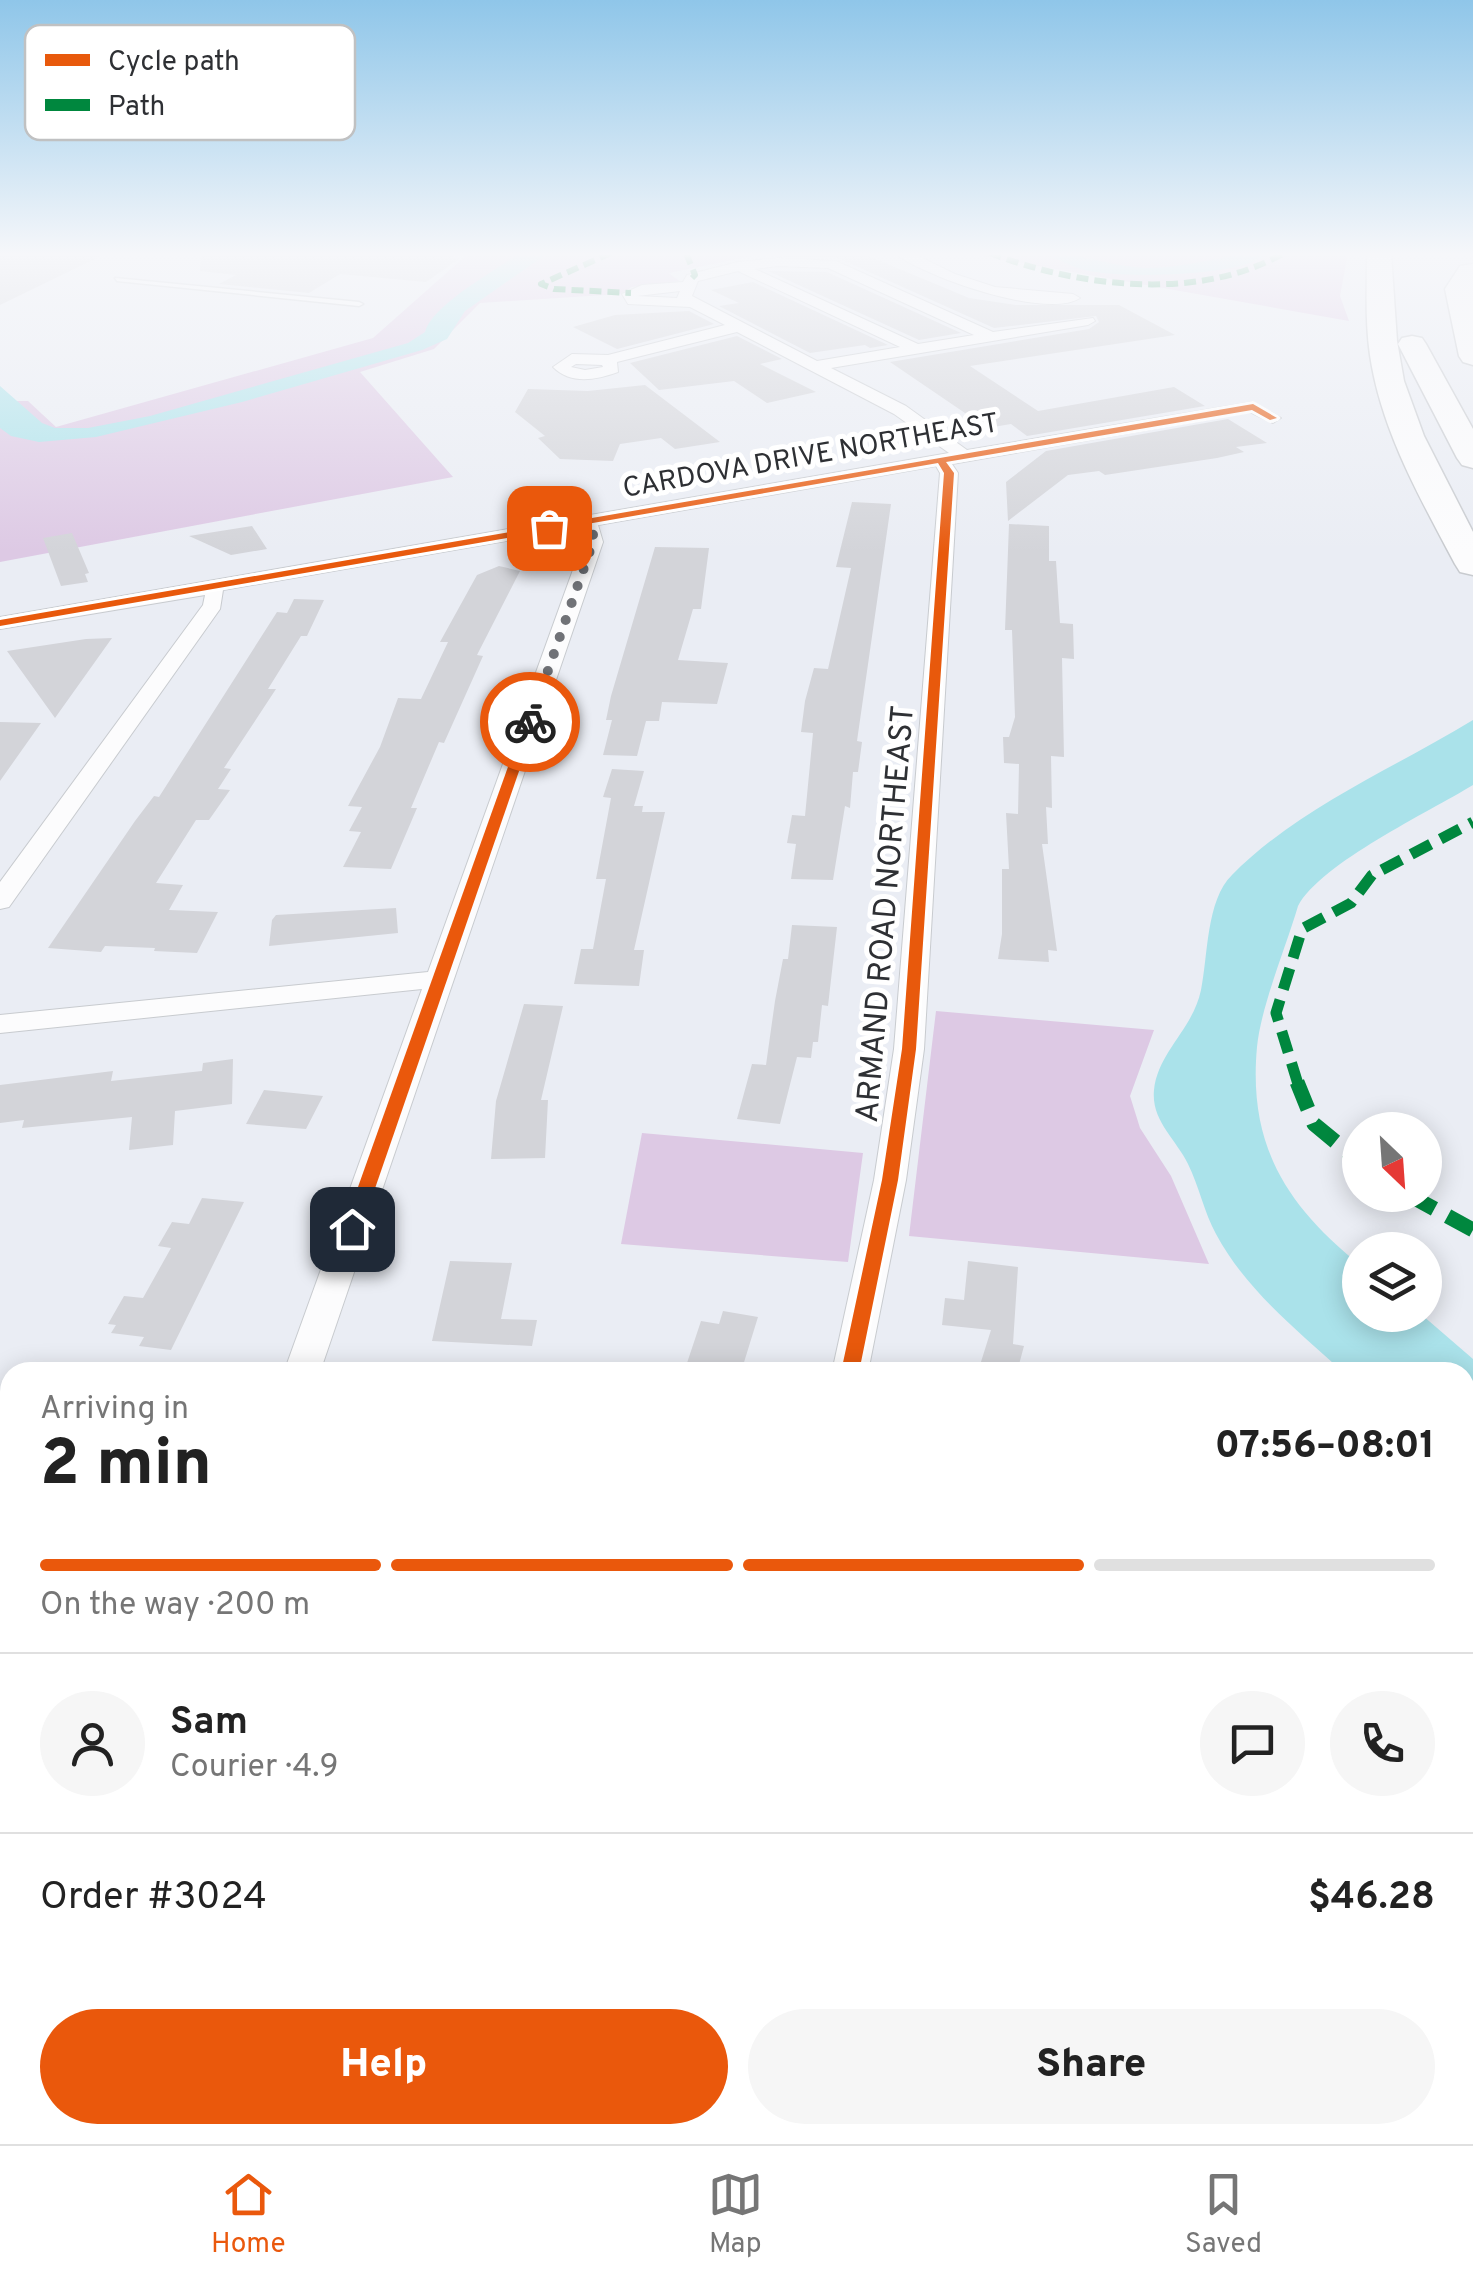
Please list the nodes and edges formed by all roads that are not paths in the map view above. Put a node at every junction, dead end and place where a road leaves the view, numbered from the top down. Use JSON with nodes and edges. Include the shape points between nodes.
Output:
{"nodes":[{"id":1,"x":636,"y":353,"type":"edge"},
{"id":2,"x":787,"y":353,"type":"edge"},
{"id":3,"x":887,"y":353,"type":"edge"},
{"id":4,"x":1384,"y":353,"type":"edge"},
{"id":5,"x":1415,"y":353,"type":"edge"},
{"id":6,"x":1422,"y":353,"type":"edge"},
{"id":7,"x":608,"y":360,"type":"dead end"},
{"id":8,"x":813,"y":366,"type":"junction"},
{"id":9,"x":1273,"y":418,"type":"dead end"},
{"id":10,"x":952,"y":458,"type":"junction"},
{"id":11,"x":1473,"y":458,"type":"edge"},
{"id":12,"x":1473,"y":504,"type":"edge"},
{"id":13,"x":586,"y":522,"type":"junction"},
{"id":14,"x":1473,"y":564,"type":"edge"},
{"id":15,"x":212,"y":587,"type":"junction"},
{"id":16,"x":0,"y":623,"type":"edge"},
{"id":17,"x":0,"y":901,"type":"edge"},
{"id":18,"x":440,"y":979,"type":"junction"},
{"id":19,"x":0,"y":1024,"type":"edge"},
{"id":20,"x":306,"y":1362,"type":"edge"},
{"id":21,"x":852,"y":1362,"type":"edge"}],
"edges":[{"from":1,"to":7,"type":"street"},
{"from":2,"to":8,"type":"street"},
{"from":3,"to":8,"type":"street"},
{"from":4,"to":14,"type":"highway","via":[[1422,465]]},
{"from":5,"to":12,"type":"highway","via":[[1421,386]]},
{"from":6,"to":11,"type":"highway"},
{"from":8,"to":10,"type":"street","via":[[900,410]]},
{"from":9,"to":10,"type":"street","name":"CARDOVA DRIVE NORTHEAST","via":[[1253,407]]},
{"from":10,"to":13,"type":"street","name":"CARDOVA DRIVE NORTHEAST"},
{"from":10,"to":21,"type":"street","name":"ARMAND ROAD NORTHEAST","via":[[909,1048]]},
{"from":13,"to":15,"type":"street","name":"CARDOVA DRIVE NORTHEAST"},
{"from":13,"to":18,"type":"street","via":[[593,542]]},
{"from":15,"to":16,"type":"street","name":"CARDOVA DRIVE NORTHEAST"},
{"from":15,"to":17,"type":"street","via":[[213,606]]},
{"from":18,"to":19,"type":"street"},
{"from":18,"to":20,"type":"street"}]}
